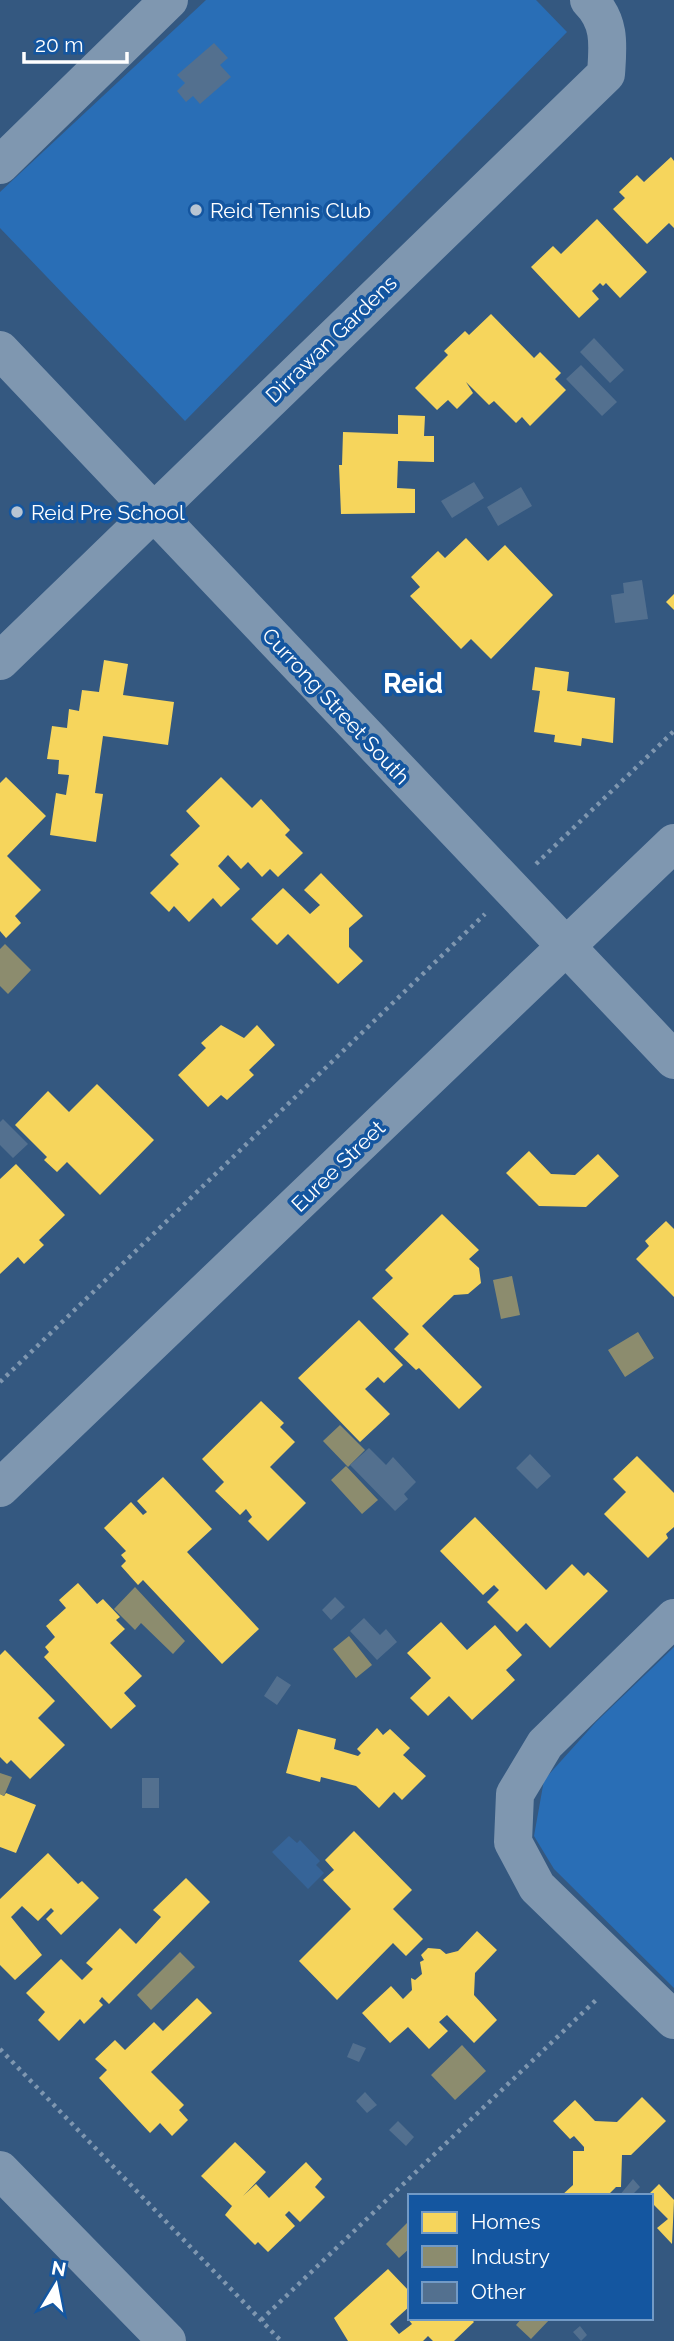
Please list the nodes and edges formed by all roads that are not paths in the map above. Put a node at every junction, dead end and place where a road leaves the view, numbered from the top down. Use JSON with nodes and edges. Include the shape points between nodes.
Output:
{"nodes":[{"id":1,"x":169,"y":0,"type":"edge"},
{"id":2,"x":589,"y":0,"type":"edge"},
{"id":3,"x":0,"y":165,"type":"edge"},
{"id":4,"x":0,"y":350,"type":"edge"},
{"id":5,"x":152,"y":511,"type":"junction"},
{"id":6,"x":0,"y":661,"type":"edge"},
{"id":7,"x":674,"y":843,"type":"edge"},
{"id":8,"x":565,"y":948,"type":"junction"},
{"id":9,"x":674,"y":1060,"type":"edge"},
{"id":10,"x":0,"y":1488,"type":"edge"},
{"id":11,"x":674,"y":1618,"type":"edge"},
{"id":12,"x":674,"y":2020,"type":"edge"},
{"id":13,"x":0,"y":2170,"type":"edge"},
{"id":14,"x":167,"y":2341,"type":"edge"}],
"edges":[{"from":1,"to":3,"type":"street"},
{"from":2,"to":5,"type":"street","name":"Dirrawan Gardens","via":[[609,36],[606,74]]},
{"from":4,"to":5,"type":"street","name":"Currong Street South"},
{"from":5,"to":6,"type":"street","name":"Dirrawan Gardens"},
{"from":5,"to":8,"type":"street","name":"Currong Street South"},
{"from":7,"to":8,"type":"street","name":"Euree Street"},
{"from":8,"to":9,"type":"street","name":"Currong Street South"},
{"from":8,"to":10,"type":"street","name":"Euree Street"},
{"from":11,"to":12,"type":"street","via":[[545,1744],[515,1794],[513,1842],[537,1887]]},
{"from":13,"to":14,"type":"street"}]}
